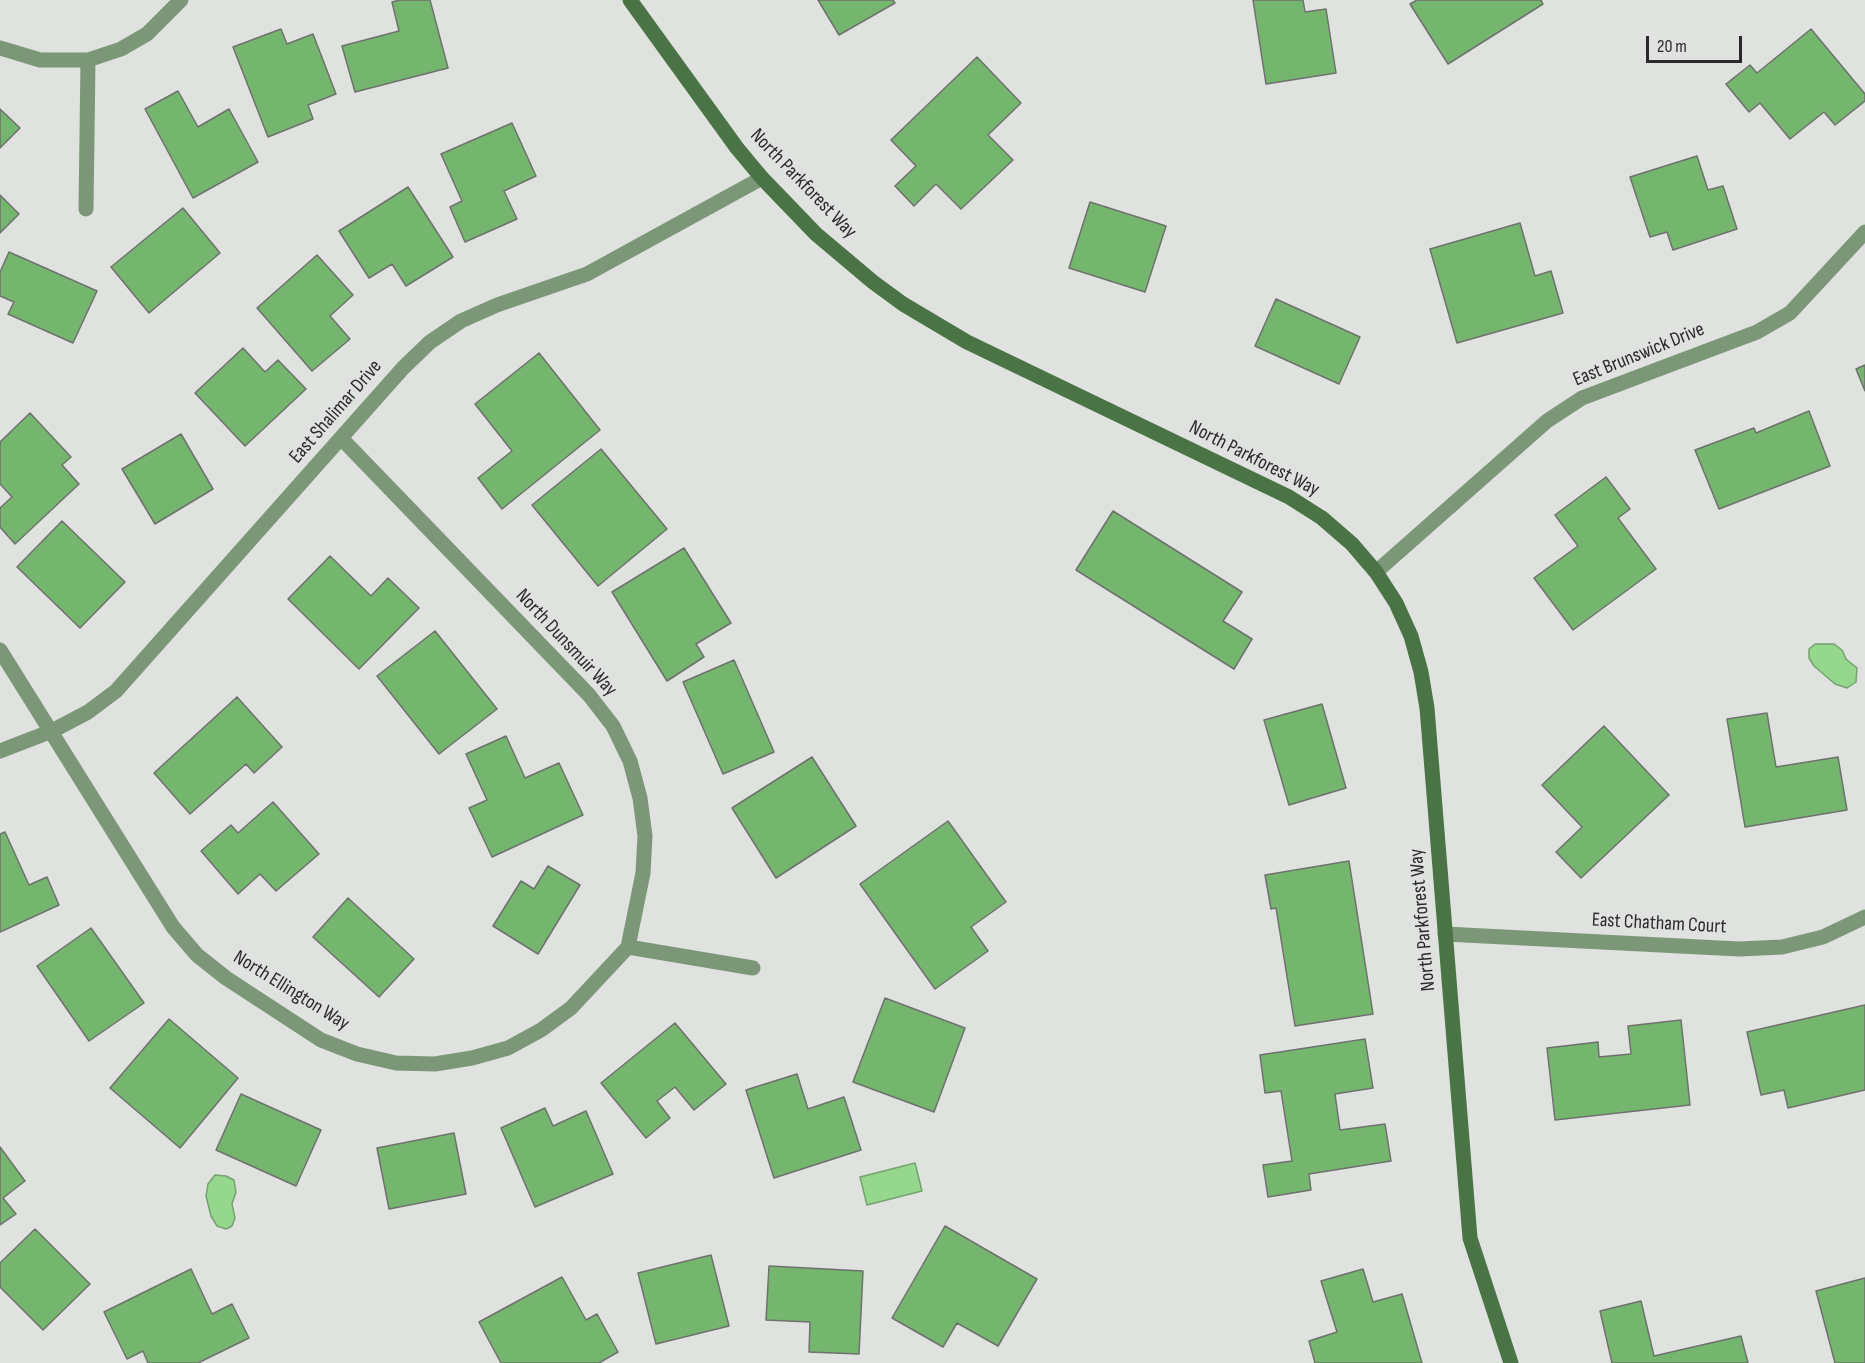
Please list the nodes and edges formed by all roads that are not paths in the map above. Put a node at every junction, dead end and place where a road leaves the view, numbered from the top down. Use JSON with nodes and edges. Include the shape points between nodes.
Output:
{"nodes":[{"id":1,"x":181,"y":0,"type":"edge"},
{"id":2,"x":630,"y":0,"type":"edge"},
{"id":3,"x":0,"y":48,"type":"edge"},
{"id":4,"x":88,"y":60,"type":"junction"},
{"id":5,"x":762,"y":178,"type":"junction"},
{"id":6,"x":86,"y":209,"type":"dead end"},
{"id":7,"x":1865,"y":232,"type":"edge"},
{"id":8,"x":341,"y":438,"type":"junction"},
{"id":9,"x":1376,"y":572,"type":"junction"},
{"id":10,"x":0,"y":651,"type":"edge"},
{"id":11,"x":52,"y":731,"type":"junction"},
{"id":12,"x":0,"y":752,"type":"edge"},
{"id":13,"x":1865,"y":917,"type":"edge"},
{"id":14,"x":1445,"y":934,"type":"junction"},
{"id":15,"x":628,"y":946,"type":"junction"},
{"id":16,"x":753,"y":968,"type":"dead end"},
{"id":17,"x":1511,"y":1363,"type":"edge"}],
"edges":[{"from":1,"to":4,"type":"street","via":[[147,34],[121,49]]},
{"from":2,"to":5,"type":"street","name":"North Parkforest Way"},
{"from":3,"to":4,"type":"street","via":[[40,60]]},
{"from":4,"to":6,"type":"street"},
{"from":5,"to":8,"type":"street","name":"East Shalimar Drive","via":[[587,274],[461,321],[430,342],[403,368]]},
{"from":5,"to":9,"type":"street","name":"North Parkforest Way","via":[[816,234],[903,304],[967,342],[1289,497],[1329,524]]},
{"from":7,"to":9,"type":"street","name":"East Brunswick Drive","via":[[1790,313],[1757,332],[1582,398],[1547,421]]},
{"from":8,"to":11,"type":"street","name":"East Shalimar Drive","via":[[116,691]]},
{"from":8,"to":15,"type":"street","name":"North Dunsmuir Way","via":[[589,695],[612,726],[630,761],[645,836],[643,873]]},
{"from":9,"to":14,"type":"street","name":"North Parkforest Way","via":[[1411,636],[1421,672]]},
{"from":10,"to":11,"type":"street","name":"North Ellington Way"},
{"from":11,"to":12,"type":"street","name":"East Shalimar Drive"},
{"from":11,"to":15,"type":"street","name":"North Ellington Way","via":[[173,927],[197,955],[321,1040],[357,1054],[435,1064],[472,1059],[508,1048],[571,1008]]},
{"from":13,"to":14,"type":"street","name":"East Chatham Court","via":[[1823,937],[1782,947],[1739,949]]},
{"from":14,"to":17,"type":"street","name":"North Parkforest Way","via":[[1470,1238]]},
{"from":15,"to":16,"type":"street"}]}
